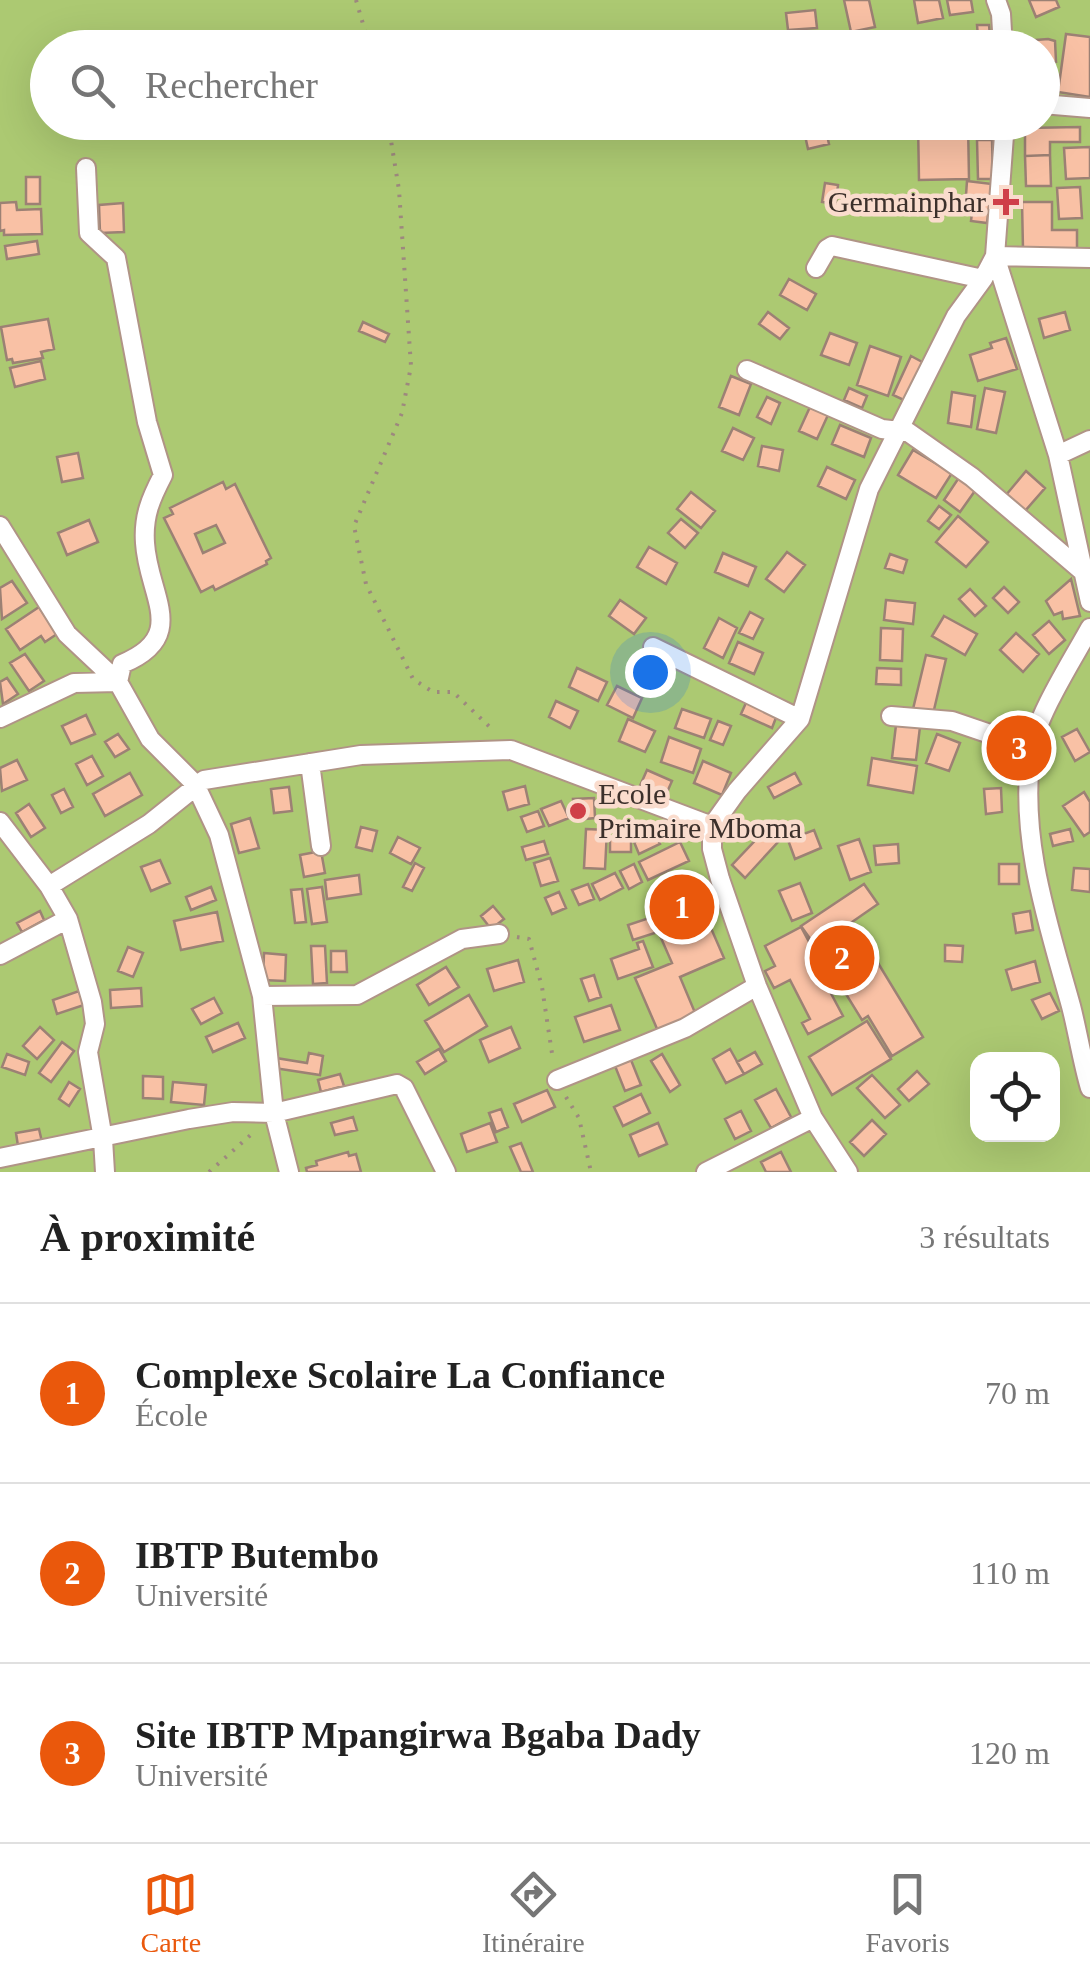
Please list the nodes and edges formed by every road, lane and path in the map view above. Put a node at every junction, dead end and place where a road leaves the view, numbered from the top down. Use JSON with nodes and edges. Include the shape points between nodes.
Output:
{"nodes":[{"id":1,"x":356,"y":0,"type":"edge"},
{"id":2,"x":996,"y":0,"type":"edge"},
{"id":3,"x":365,"y":30,"type":"edge"},
{"id":4,"x":1001,"y":30,"type":"edge"},
{"id":5,"x":1060,"y":106,"type":"edge"},
{"id":6,"x":1090,"y":108,"type":"edge"},
{"id":7,"x":391,"y":140,"type":"edge"},
{"id":8,"x":1004,"y":140,"type":"edge"},
{"id":9,"x":86,"y":168,"type":"dead end"},
{"id":10,"x":995,"y":256,"type":"junction"},
{"id":11,"x":1090,"y":258,"type":"edge"},
{"id":12,"x":816,"y":268,"type":"dead end"},
{"id":13,"x":984,"y":279,"type":"junction"},
{"id":14,"x":747,"y":370,"type":"dead end"},
{"id":15,"x":897,"y":431,"type":"junction"},
{"id":16,"x":1090,"y":440,"type":"edge"},
{"id":17,"x":1058,"y":454,"type":"junction"},
{"id":18,"x":0,"y":526,"type":"edge"},
{"id":19,"x":1081,"y":570,"type":"junction"},
{"id":20,"x":1090,"y":602,"type":"edge"},
{"id":21,"x":1090,"y":628,"type":"edge"},
{"id":22,"x":653,"y":647,"type":"dead end"},
{"id":23,"x":118,"y":682,"type":"junction"},
{"id":24,"x":891,"y":716,"type":"dead end"},
{"id":25,"x":0,"y":718,"type":"edge"},
{"id":26,"x":800,"y":719,"type":"junction"},
{"id":27,"x":1031,"y":748,"type":"junction"},
{"id":28,"x":511,"y":750,"type":"junction"},
{"id":29,"x":310,"y":764,"type":"junction"},
{"id":30,"x":195,"y":784,"type":"junction"},
{"id":31,"x":0,"y":822,"type":"edge"},
{"id":32,"x":712,"y":826,"type":"junction"},
{"id":33,"x":321,"y":846,"type":"dead end"},
{"id":34,"x":50,"y":886,"type":"junction"},
{"id":35,"x":68,"y":919,"type":"junction"},
{"id":36,"x":499,"y":934,"type":"joint"},
{"id":37,"x":0,"y":955,"type":"edge"},
{"id":38,"x":757,"y":986,"type":"junction"},
{"id":39,"x":262,"y":996,"type":"junction"},
{"id":40,"x":1081,"y":1010,"type":"edge"},
{"id":41,"x":557,"y":1080,"type":"junction"},
{"id":42,"x":1090,"y":1088,"type":"edge"},
{"id":43,"x":274,"y":1113,"type":"junction"},
{"id":44,"x":813,"y":1118,"type":"junction"},
{"id":45,"x":104,"y":1138,"type":"junction"},
{"id":46,"x":0,"y":1158,"type":"edge"},
{"id":47,"x":104,"y":1172,"type":"edge"},
{"id":48,"x":209,"y":1172,"type":"edge"},
{"id":49,"x":289,"y":1172,"type":"edge"},
{"id":50,"x":446,"y":1172,"type":"edge"},
{"id":51,"x":592,"y":1172,"type":"edge"},
{"id":52,"x":706,"y":1172,"type":"edge"},
{"id":53,"x":848,"y":1172,"type":"edge"}],
"edges":[{"from":1,"to":3,"type":"path"},
{"from":2,"to":4,"type":"street"},
{"from":5,"to":6,"type":"street"},
{"from":7,"to":28,"type":"path","via":[[410,366],[402,413],[354,526],[366,584],[413,680],[433,692],[454,692]]},
{"from":8,"to":10,"type":"street"},
{"from":9,"to":23,"type":"street","via":[[89,233],[116,258],[163,475],[146,507],[145,544],[162,631],[144,655],[122,664]]},
{"from":10,"to":11,"type":"street"},
{"from":10,"to":13,"type":"street"},
{"from":10,"to":17,"type":"street"},
{"from":12,"to":13,"type":"street","via":[[832,246]]},
{"from":13,"to":15,"type":"street","via":[[956,316]]},
{"from":14,"to":15,"type":"street"},
{"from":15,"to":19,"type":"street","via":[[972,477]]},
{"from":15,"to":26,"type":"street","via":[[862,508]]},
{"from":16,"to":17,"type":"street"},
{"from":17,"to":19,"type":"street"},
{"from":18,"to":23,"type":"street","via":[[68,634]]},
{"from":19,"to":20,"type":"street"},
{"from":21,"to":27,"type":"street"},
{"from":22,"to":26,"type":"street"},
{"from":23,"to":25,"type":"street","via":[[74,683]]},
{"from":23,"to":30,"type":"street","via":[[150,740]]},
{"from":24,"to":27,"type":"street","via":[[952,721]]},
{"from":26,"to":32,"type":"street"},
{"from":27,"to":40,"type":"street","via":[[1036,888]]},
{"from":28,"to":29,"type":"street","via":[[361,754]]},
{"from":28,"to":32,"type":"street"},
{"from":29,"to":30,"type":"street"},
{"from":29,"to":33,"type":"street"},
{"from":30,"to":34,"type":"street","via":[[149,824]]},
{"from":30,"to":39,"type":"street","via":[[219,835]]},
{"from":31,"to":34,"type":"street"},
{"from":32,"to":38,"type":"street","via":[[720,879]]},
{"from":34,"to":35,"type":"street"},
{"from":35,"to":37,"type":"street"},
{"from":35,"to":45,"type":"street","via":[[92,1002],[88,1052]]},
{"from":36,"to":39,"type":"street","via":[[462,939],[357,995]]},
{"from":36,"to":41,"type":"path","via":[[528,939]]},
{"from":38,"to":41,"type":"street","via":[[685,1028]]},
{"from":38,"to":44,"type":"street"},
{"from":39,"to":43,"type":"street"},
{"from":40,"to":42,"type":"street"},
{"from":41,"to":51,"type":"path","via":[[579,1118]]},
{"from":43,"to":45,"type":"street","via":[[232,1112]]},
{"from":43,"to":48,"type":"path"},
{"from":43,"to":49,"type":"street"},
{"from":43,"to":50,"type":"street","via":[[397,1084]]},
{"from":44,"to":52,"type":"street"},
{"from":44,"to":53,"type":"street"},
{"from":45,"to":46,"type":"street"},
{"from":45,"to":47,"type":"street"}]}
